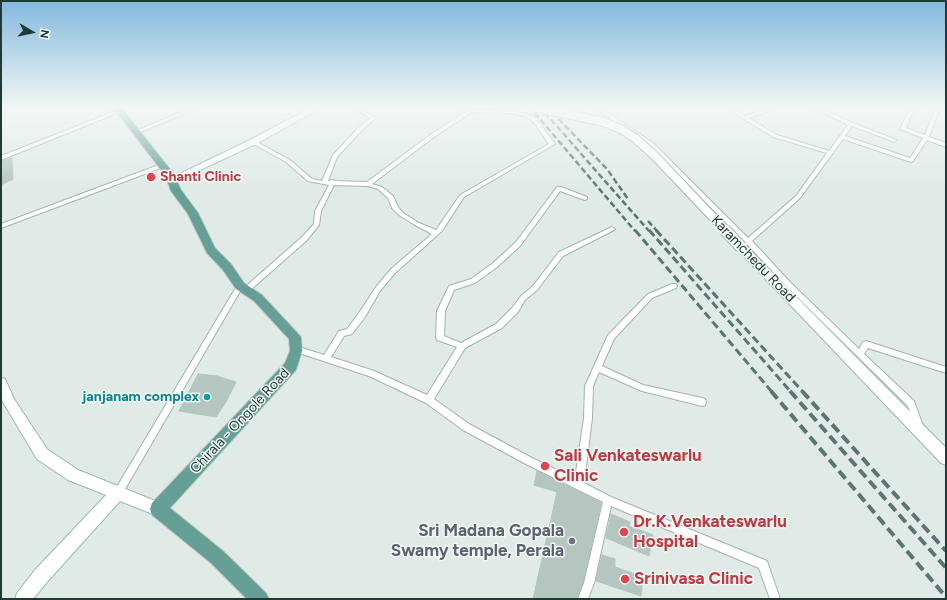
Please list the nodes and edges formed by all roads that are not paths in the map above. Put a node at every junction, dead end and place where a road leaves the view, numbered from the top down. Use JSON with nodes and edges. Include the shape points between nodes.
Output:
{"nodes":[{"id":1,"x":56,"y":134,"type":"edge"},
{"id":2,"x":132,"y":134,"type":"edge"},
{"id":3,"x":138,"y":134,"type":"edge"},
{"id":4,"x":268,"y":134,"type":"edge"},
{"id":5,"x":355,"y":134,"type":"edge"},
{"id":6,"x":435,"y":134,"type":"edge"},
{"id":7,"x":545,"y":134,"type":"edge"},
{"id":8,"x":629,"y":134,"type":"edge"},
{"id":9,"x":637,"y":134,"type":"edge"},
{"id":10,"x":772,"y":134,"type":"edge"},
{"id":11,"x":844,"y":134,"type":"edge"},
{"id":12,"x":878,"y":134,"type":"edge"},
{"id":13,"x":916,"y":134,"type":"edge"},
{"id":14,"x":928,"y":134,"type":"edge"},
{"id":15,"x":842,"y":137,"type":"junction"},
{"id":16,"x":926,"y":138,"type":"junction"},
{"id":17,"x":894,"y":140,"type":"dead end"},
{"id":18,"x":253,"y":142,"type":"junction"},
{"id":19,"x":946,"y":145,"type":"edge"},
{"id":20,"x":831,"y":153,"type":"junction"},
{"id":21,"x":1,"y":158,"type":"edge"},
{"id":22,"x":156,"y":168,"type":"junction"},
{"id":23,"x":171,"y":180,"type":"junction"},
{"id":24,"x":333,"y":182,"type":"junction"},
{"id":25,"x":324,"y":183,"type":"junction"},
{"id":26,"x":368,"y":184,"type":"junction"},
{"id":27,"x":584,"y":198,"type":"dead end"},
{"id":28,"x":1,"y":226,"type":"edge"},
{"id":29,"x":612,"y":229,"type":"dead end"},
{"id":30,"x":436,"y":233,"type":"junction"},
{"id":31,"x":745,"y":244,"type":"junction"},
{"id":32,"x":674,"y":286,"type":"dead end"},
{"id":33,"x":243,"y":288,"type":"junction"},
{"id":34,"x":462,"y":346,"type":"junction"},
{"id":35,"x":296,"y":349,"type":"junction"},
{"id":36,"x":860,"y":354,"type":"junction"},
{"id":37,"x":326,"y":358,"type":"junction"},
{"id":38,"x":597,"y":368,"type":"junction"},
{"id":39,"x":946,"y":370,"type":"edge"},
{"id":40,"x":1,"y":383,"type":"edge"},
{"id":41,"x":430,"y":400,"type":"junction"},
{"id":42,"x":702,"y":402,"type":"dead end"},
{"id":43,"x":922,"y":433,"type":"junction"},
{"id":44,"x":946,"y":458,"type":"edge"},
{"id":45,"x":579,"y":486,"type":"junction"},
{"id":46,"x":118,"y":493,"type":"junction"},
{"id":47,"x":608,"y":500,"type":"junction"},
{"id":48,"x":158,"y":509,"type":"junction"},
{"id":49,"x":23,"y":599,"type":"edge"},
{"id":50,"x":260,"y":599,"type":"edge"},
{"id":51,"x":583,"y":599,"type":"edge"},
{"id":52,"x":775,"y":599,"type":"edge"}],
"edges":[{"from":1,"to":21,"type":"street"},
{"from":2,"to":22,"type":"main road"},
{"from":3,"to":23,"type":"main road","via":[[170,175]]},
{"from":4,"to":18,"type":"street"},
{"from":5,"to":25,"type":"street","via":[[335,156]]},
{"from":6,"to":26,"type":"street"},
{"from":7,"to":30,"type":"street","via":[[552,144],[462,196]]},
{"from":8,"to":31,"type":"street","name":"Karamchedu Road","bridge":true,"via":[[655,156]]},
{"from":9,"to":31,"type":"street","via":[[652,144],[719,213]]},
{"from":10,"to":20,"type":"street"},
{"from":11,"to":15,"type":"street"},
{"from":12,"to":17,"type":"street"},
{"from":13,"to":16,"type":"street"},
{"from":14,"to":16,"type":"street"},
{"from":15,"to":16,"type":"street","via":[[911,160]]},
{"from":15,"to":20,"type":"street"},
{"from":16,"to":19,"type":"street"},
{"from":18,"to":23,"type":"street"},
{"from":18,"to":25,"type":"street","via":[[288,161],[310,180]]},
{"from":20,"to":31,"type":"street","via":[[798,197]]},
{"from":22,"to":23,"type":"main road","via":[[163,178]]},
{"from":22,"to":28,"type":"street"},
{"from":23,"to":33,"type":"main road","via":[[176,191],[194,213],[211,250]]},
{"from":24,"to":25,"type":"street"},
{"from":24,"to":26,"type":"street"},
{"from":24,"to":33,"type":"street","via":[[318,211],[317,224],[304,239]]},
{"from":26,"to":30,"type":"street","via":[[380,188],[390,197],[401,214]]},
{"from":27,"to":34,"type":"street","via":[[559,188],[518,244],[473,281],[451,288],[441,311],[440,338]]},
{"from":29,"to":34,"type":"street","via":[[561,254],[535,288],[499,326]]},
{"from":30,"to":37,"type":"street","via":[[393,271],[378,288],[362,315],[349,332],[342,333]]},
{"from":31,"to":36,"type":"street"},
{"from":31,"to":43,"type":"street","name":"Karamchedu Road"},
{"from":32,"to":38,"type":"street","via":[[650,296],[611,337]]},
{"from":33,"to":35,"type":"main road","via":[[258,298],[295,337]]},
{"from":33,"to":46,"type":"street"},
{"from":34,"to":41,"type":"street"},
{"from":35,"to":37,"type":"street"},
{"from":35,"to":48,"type":"main road","name":"Chirala - Ongole Road","via":[[291,366]]},
{"from":36,"to":39,"type":"street","via":[[866,344]]},
{"from":36,"to":43,"type":"street","via":[[911,404]]},
{"from":37,"to":41,"type":"street","via":[[371,373]]},
{"from":38,"to":42,"type":"street","via":[[642,388]]},
{"from":38,"to":45,"type":"street","via":[[589,386],[588,418]]},
{"from":40,"to":46,"type":"street","via":[[9,402],[42,454],[73,475]]},
{"from":41,"to":45,"type":"street","via":[[466,427]]},
{"from":43,"to":44,"type":"street","name":"Karamchedu Road"},
{"from":45,"to":47,"type":"street"},
{"from":46,"to":48,"type":"street"},
{"from":46,"to":49,"type":"street"},
{"from":47,"to":51,"type":"street"},
{"from":47,"to":52,"type":"street","via":[[763,565]]},
{"from":48,"to":50,"type":"main road","via":[[217,557]]}]}
